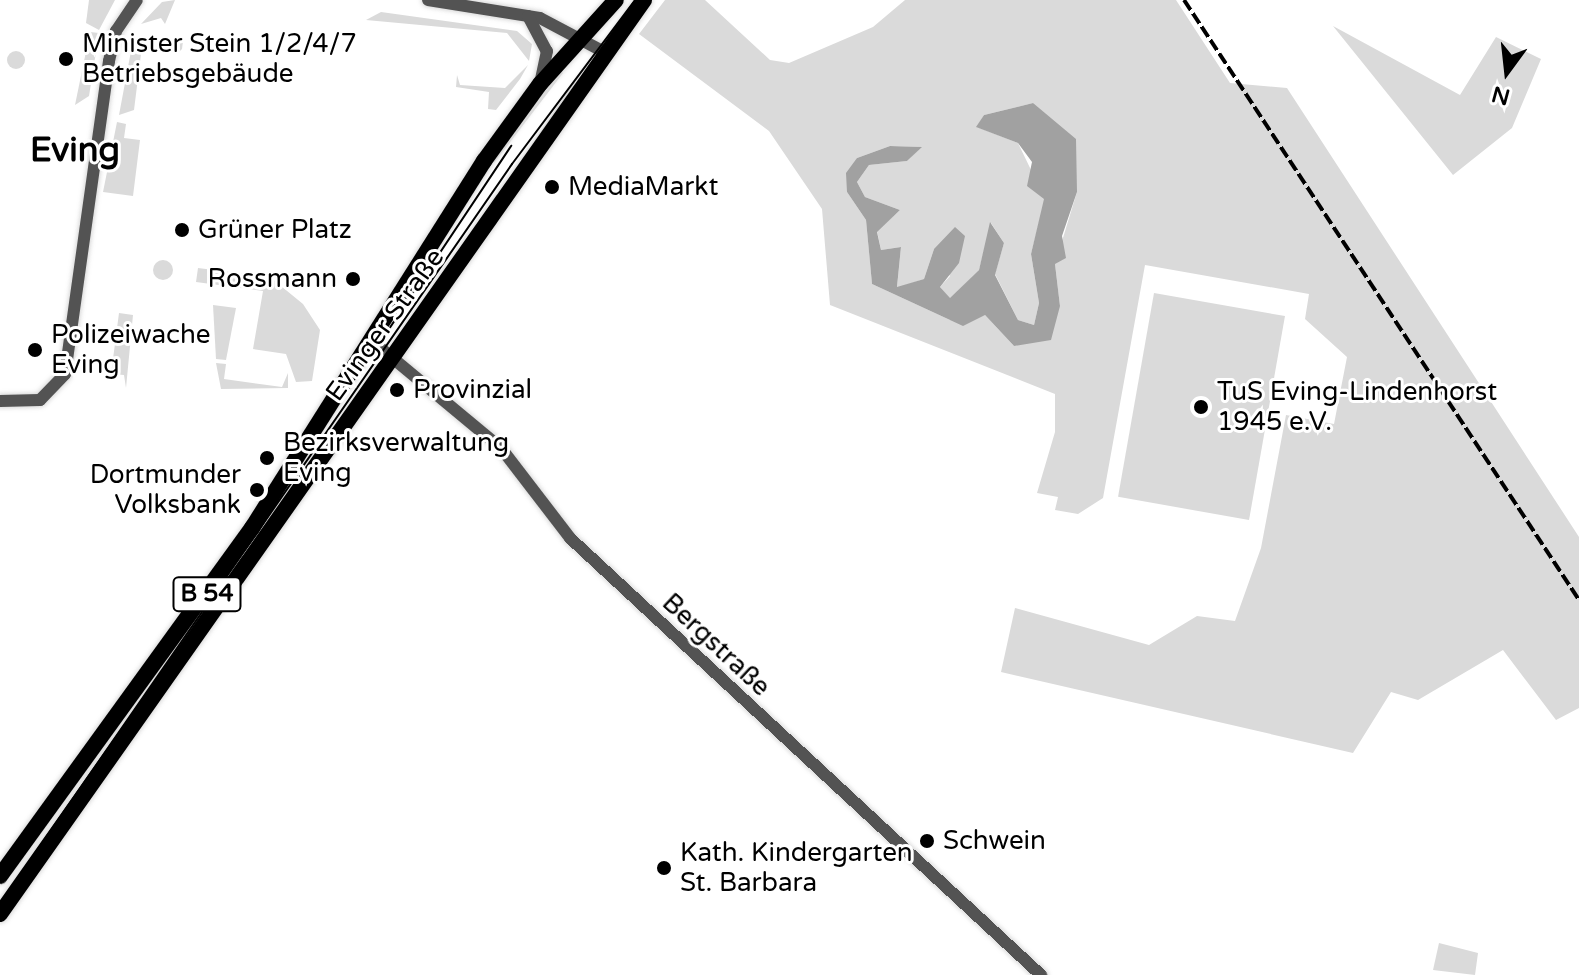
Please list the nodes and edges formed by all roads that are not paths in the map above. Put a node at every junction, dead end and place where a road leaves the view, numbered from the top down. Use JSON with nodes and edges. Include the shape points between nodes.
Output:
{"nodes":[{"id":1,"x":137,"y":0,"type":"edge"},
{"id":2,"x":428,"y":0,"type":"edge"},
{"id":3,"x":616,"y":0,"type":"edge"},
{"id":4,"x":644,"y":0,"type":"edge"},
{"id":5,"x":526,"y":14,"type":"junction"},
{"id":6,"x":581,"y":39,"type":"junction"},
{"id":7,"x":606,"y":53,"type":"junction"},
{"id":8,"x":540,"y":84,"type":"junction"},
{"id":9,"x":372,"y":341,"type":"junction"},
{"id":10,"x":394,"y":357,"type":"junction"},
{"id":11,"x":0,"y":401,"type":"edge"},
{"id":12,"x":0,"y":876,"type":"edge"},
{"id":13,"x":0,"y":914,"type":"edge"},
{"id":14,"x":1041,"y":975,"type":"edge"}],
"edges":[{"from":1,"to":11,"type":"street","via":[[116,31],[109,61],[65,374],[40,400]]},
{"from":2,"to":5,"type":"street"},
{"from":3,"to":6,"type":"main road","name":"Evinger Straße","number":"B 54"},
{"from":4,"to":7,"type":"main road","name":"Evinger Straße","number":"B 54"},
{"from":5,"to":6,"type":"street"},
{"from":5,"to":8,"type":"street","via":[[546,46]]},
{"from":6,"to":7,"type":"street"},
{"from":6,"to":8,"type":"main road","name":"Evinger Straße","number":"B 54"},
{"from":7,"to":10,"type":"main road","name":"Evinger Straße","number":"B 54"},
{"from":8,"to":9,"type":"main road","name":"Evinger Straße","number":"B 54"},
{"from":9,"to":10,"type":"street","name":"Bergstraße"},
{"from":9,"to":12,"type":"main road","name":"Evinger Straße","number":"B 54","via":[[252,528]]},
{"from":10,"to":13,"type":"main road","name":"Evinger Straße","number":"B 54"},
{"from":10,"to":14,"type":"street","name":"Bergstraße","via":[[501,448],[570,538]]}]}
